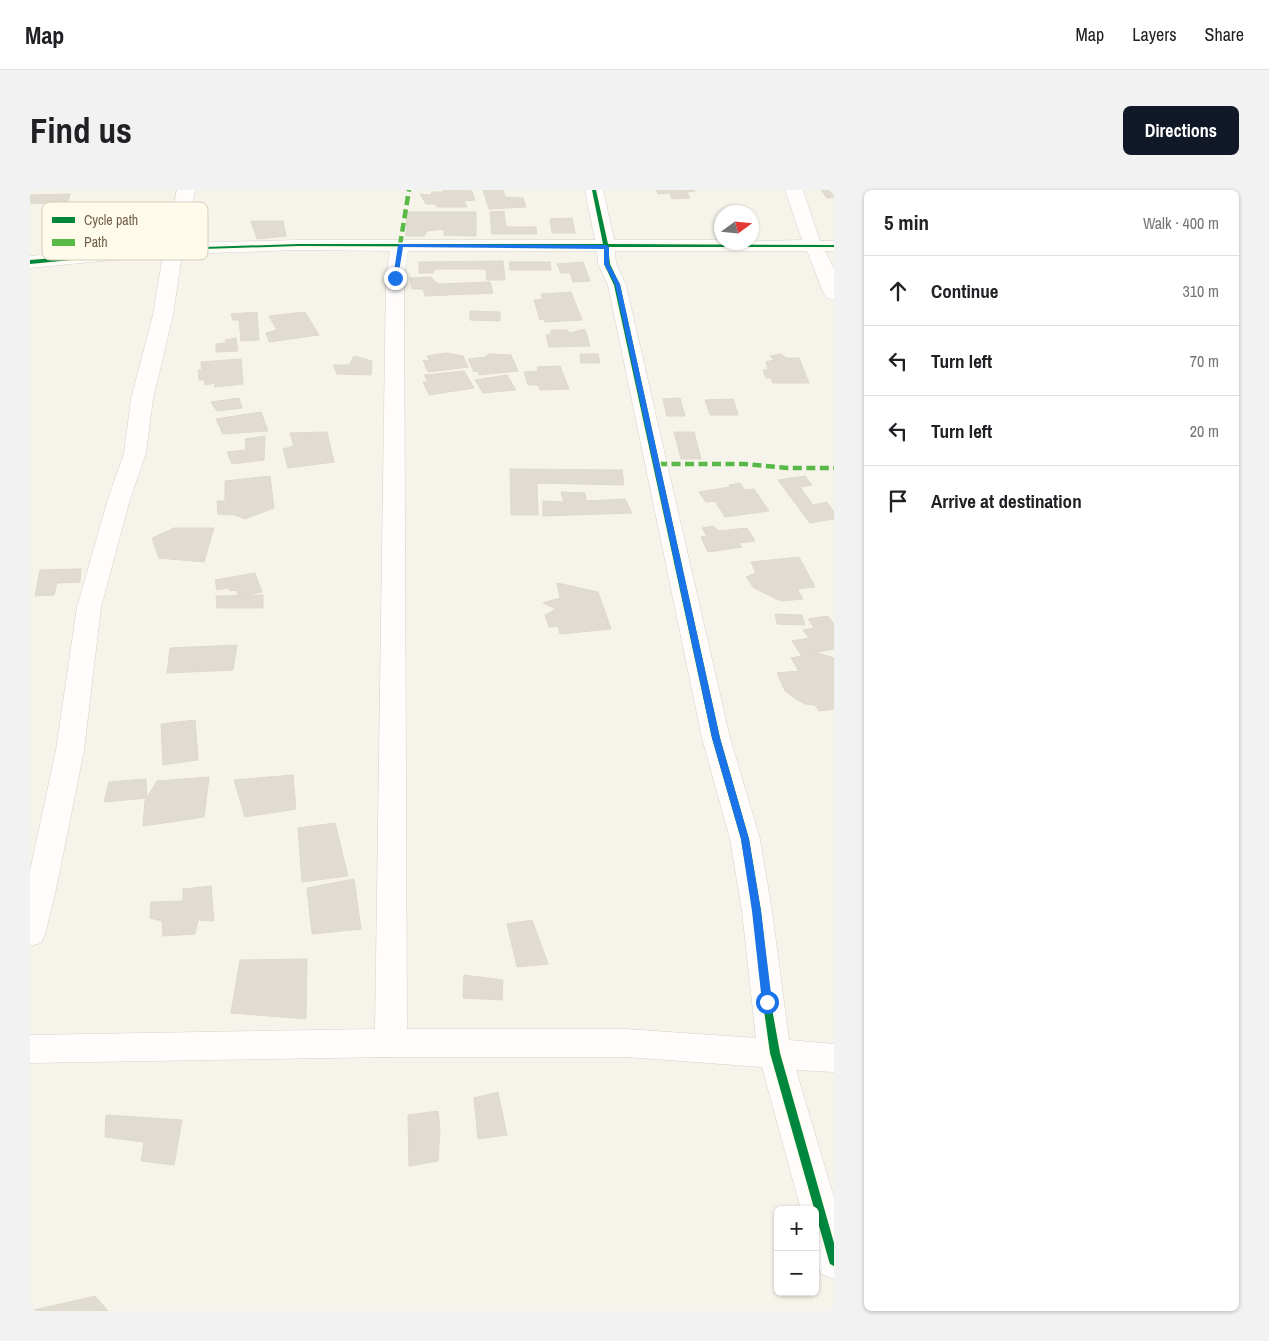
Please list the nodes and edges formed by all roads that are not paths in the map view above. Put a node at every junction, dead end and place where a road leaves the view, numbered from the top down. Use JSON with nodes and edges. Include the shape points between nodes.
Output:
{"nodes":[{"id":1,"x":594,"y":190,"type":"edge"},
{"id":2,"x":794,"y":190,"type":"edge"},
{"id":3,"x":400,"y":245,"type":"junction"},
{"id":4,"x":813,"y":246,"type":"junction"},
{"id":5,"x":834,"y":246,"type":"edge"},
{"id":6,"x":606,"y":247,"type":"junction"},
{"id":7,"x":208,"y":248,"type":"edge"},
{"id":8,"x":52,"y":260,"type":"edge"},
{"id":9,"x":172,"y":260,"type":"edge"},
{"id":10,"x":30,"y":262,"type":"edge"},
{"id":11,"x":834,"y":294,"type":"edge"},
{"id":12,"x":30,"y":934,"type":"edge"},
{"id":13,"x":391,"y":1043,"type":"junction"},
{"id":14,"x":30,"y":1049,"type":"edge"},
{"id":15,"x":775,"y":1053,"type":"junction"},
{"id":16,"x":834,"y":1058,"type":"edge"},
{"id":17,"x":834,"y":1261,"type":"edge"}],
"edges":[{"from":1,"to":6,"type":"street"},
{"from":2,"to":4,"type":"street"},
{"from":3,"to":6,"type":"street"},
{"from":3,"to":7,"type":"street"},
{"from":3,"to":13,"type":"street","via":[[395,278],[394,346]]},
{"from":4,"to":5,"type":"street"},
{"from":4,"to":6,"type":"street"},
{"from":4,"to":11,"type":"street"},
{"from":6,"to":15,"type":"street","via":[[607,264],[617,284],[716,738],[745,839]]},
{"from":8,"to":10,"type":"street"},
{"from":9,"to":12,"type":"street","via":[[134,453],[89,607],[70,750]]},
{"from":13,"to":14,"type":"street"},
{"from":13,"to":15,"type":"street","via":[[626,1043]]},
{"from":15,"to":16,"type":"street"},
{"from":15,"to":17,"type":"street"}]}
